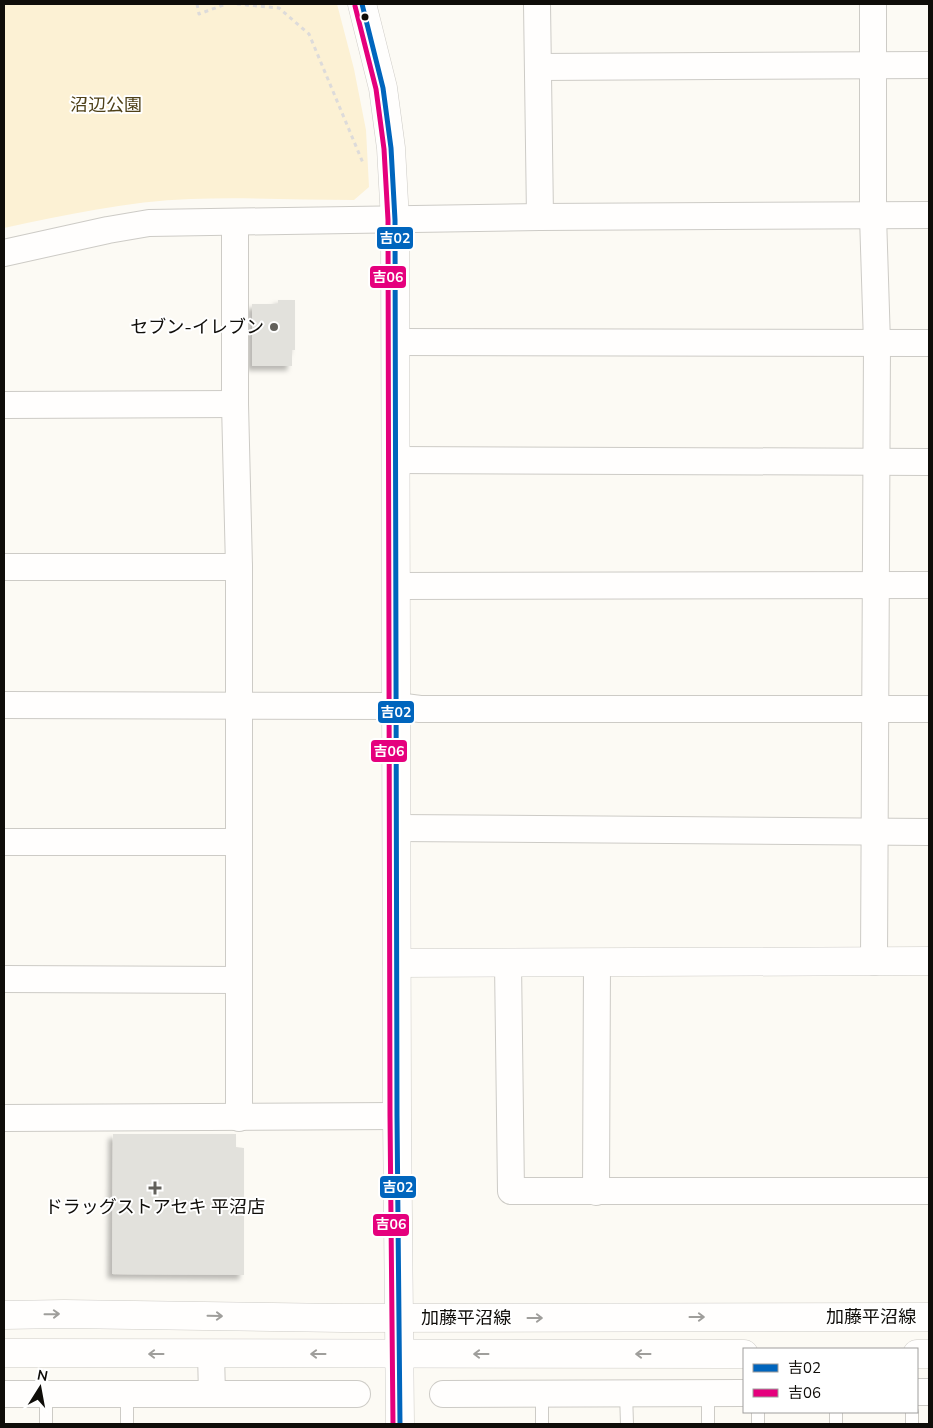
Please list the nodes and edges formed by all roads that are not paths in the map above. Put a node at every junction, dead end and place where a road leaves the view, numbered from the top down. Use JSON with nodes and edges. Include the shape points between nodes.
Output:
{"nodes":[{"id":1,"x":362,"y":4,"type":"edge"},
{"id":2,"x":537,"y":4,"type":"edge"},
{"id":3,"x":873,"y":4,"type":"edge"},
{"id":4,"x":874,"y":65,"type":"junction"},
{"id":5,"x":929,"y":65,"type":"edge"},
{"id":6,"x":538,"y":67,"type":"junction"},
{"id":7,"x":929,"y":215,"type":"edge"},
{"id":8,"x":874,"y":216,"type":"junction"},
{"id":9,"x":540,"y":217,"type":"junction"},
{"id":10,"x":395,"y":220,"type":"junction"},
{"id":11,"x":235,"y":222,"type":"junction"},
{"id":12,"x":4,"y":253,"type":"edge"},
{"id":13,"x":396,"y":342,"type":"junction"},
{"id":14,"x":877,"y":343,"type":"junction"},
{"id":15,"x":929,"y":343,"type":"edge"},
{"id":16,"x":235,"y":404,"type":"junction"},
{"id":17,"x":4,"y":405,"type":"edge"},
{"id":18,"x":396,"y":460,"type":"junction"},
{"id":19,"x":876,"y":462,"type":"junction"},
{"id":20,"x":929,"y":462,"type":"edge"},
{"id":21,"x":4,"y":567,"type":"edge"},
{"id":22,"x":239,"y":567,"type":"junction"},
{"id":23,"x":929,"y":585,"type":"edge"},
{"id":24,"x":396,"y":586,"type":"junction"},
{"id":25,"x":876,"y":586,"type":"junction"},
{"id":26,"x":4,"y":705,"type":"edge"},
{"id":27,"x":238,"y":705,"type":"junction"},
{"id":28,"x":397,"y":706,"type":"junction"},
{"id":29,"x":875,"y":709,"type":"junction"},
{"id":30,"x":929,"y":709,"type":"edge"},
{"id":31,"x":396,"y":828,"type":"junction"},
{"id":32,"x":875,"y":831,"type":"junction"},
{"id":33,"x":929,"y":832,"type":"edge"},
{"id":34,"x":4,"y":842,"type":"edge"},
{"id":35,"x":239,"y":842,"type":"junction"},
{"id":36,"x":929,"y":961,"type":"edge"},
{"id":37,"x":874,"y":962,"type":"junction"},
{"id":38,"x":397,"y":963,"type":"junction"},
{"id":39,"x":508,"y":963,"type":"junction"},
{"id":40,"x":597,"y":963,"type":"junction"},
{"id":41,"x":4,"y":979,"type":"edge"},
{"id":42,"x":238,"y":980,"type":"junction"},
{"id":43,"x":397,"y":1116,"type":"junction"},
{"id":44,"x":4,"y":1118,"type":"edge"},
{"id":45,"x":239,"y":1118,"type":"junction"},
{"id":46,"x":929,"y":1191,"type":"edge"},
{"id":47,"x":596,"y":1192,"type":"junction"},
{"id":48,"x":4,"y":1315,"type":"edge"},
{"id":49,"x":399,"y":1317,"type":"junction"},
{"id":50,"x":929,"y":1317,"type":"edge"},
{"id":51,"x":4,"y":1353,"type":"edge"},
{"id":52,"x":211,"y":1354,"type":"junction"},
{"id":53,"x":400,"y":1354,"type":"junction"},
{"id":54,"x":743,"y":1354,"type":"edge"},
{"id":55,"x":708,"y":1392,"type":"junction"},
{"id":56,"x":542,"y":1393,"type":"junction"},
{"id":57,"x":626,"y":1393,"type":"junction"},
{"id":58,"x":743,"y":1393,"type":"edge"},
{"id":59,"x":4,"y":1394,"type":"edge"},
{"id":60,"x":46,"y":1394,"type":"junction"},
{"id":61,"x":127,"y":1394,"type":"junction"},
{"id":62,"x":212,"y":1394,"type":"junction"},
{"id":63,"x":357,"y":1394,"type":"dead end"},
{"id":64,"x":443,"y":1394,"type":"dead end"},
{"id":65,"x":46,"y":1424,"type":"edge"},
{"id":66,"x":127,"y":1424,"type":"edge"},
{"id":67,"x":400,"y":1424,"type":"edge"},
{"id":68,"x":542,"y":1424,"type":"edge"},
{"id":69,"x":627,"y":1424,"type":"edge"},
{"id":70,"x":708,"y":1424,"type":"edge"}],
"edges":[{"from":1,"to":10,"type":"street","via":[[383,88],[391,148]]},
{"from":2,"to":6,"type":"street"},
{"from":3,"to":4,"type":"street"},
{"from":4,"to":5,"type":"street"},
{"from":4,"to":6,"type":"street"},
{"from":4,"to":8,"type":"street"},
{"from":6,"to":9,"type":"street"},
{"from":7,"to":8,"type":"street"},
{"from":8,"to":9,"type":"street"},
{"from":8,"to":14,"type":"street"},
{"from":9,"to":10,"type":"street"},
{"from":10,"to":11,"type":"street"},
{"from":10,"to":13,"type":"street"},
{"from":11,"to":12,"type":"street","via":[[149,223]]},
{"from":11,"to":16,"type":"street"},
{"from":13,"to":14,"type":"street"},
{"from":13,"to":18,"type":"street"},
{"from":14,"to":15,"type":"street"},
{"from":14,"to":19,"type":"street"},
{"from":16,"to":17,"type":"street"},
{"from":16,"to":22,"type":"street"},
{"from":18,"to":19,"type":"street"},
{"from":18,"to":24,"type":"street"},
{"from":19,"to":20,"type":"street"},
{"from":19,"to":25,"type":"street"},
{"from":21,"to":22,"type":"street"},
{"from":22,"to":27,"type":"street"},
{"from":23,"to":25,"type":"street"},
{"from":24,"to":25,"type":"street"},
{"from":24,"to":28,"type":"street"},
{"from":25,"to":29,"type":"street"},
{"from":26,"to":27,"type":"street"},
{"from":27,"to":28,"type":"street"},
{"from":27,"to":35,"type":"street"},
{"from":28,"to":29,"type":"street","via":[[420,709]]},
{"from":28,"to":31,"type":"street"},
{"from":29,"to":30,"type":"street"},
{"from":29,"to":32,"type":"street"},
{"from":31,"to":32,"type":"street"},
{"from":31,"to":38,"type":"street"},
{"from":32,"to":33,"type":"street"},
{"from":32,"to":37,"type":"street"},
{"from":34,"to":35,"type":"street"},
{"from":35,"to":42,"type":"street"},
{"from":36,"to":37,"type":"street"},
{"from":37,"to":40,"type":"street"},
{"from":38,"to":39,"type":"street"},
{"from":38,"to":43,"type":"street"},
{"from":39,"to":40,"type":"street"},
{"from":39,"to":47,"type":"street","via":[[511,1191]]},
{"from":40,"to":47,"type":"street"},
{"from":41,"to":42,"type":"street"},
{"from":42,"to":45,"type":"street"},
{"from":43,"to":45,"type":"street"},
{"from":43,"to":49,"type":"street"},
{"from":44,"to":45,"type":"street"},
{"from":46,"to":47,"type":"street"},
{"from":48,"to":49,"type":"street","name":"加藤平沼線","one_way":true},
{"from":49,"to":50,"type":"street","name":"加藤平沼線","one_way":true},
{"from":49,"to":53,"type":"street"},
{"from":52,"to":51,"type":"street","name":"加藤平沼線","one_way":true},
{"from":53,"to":52,"type":"street","name":"加藤平沼線","one_way":true},
{"from":52,"to":62,"type":"street"},
{"from":54,"to":53,"type":"street","name":"加藤平沼線","one_way":true},
{"from":53,"to":67,"type":"street"},
{"from":55,"to":57,"type":"street"},
{"from":55,"to":58,"type":"street"},
{"from":55,"to":70,"type":"lane"},
{"from":56,"to":57,"type":"street"},
{"from":56,"to":64,"type":"street"},
{"from":56,"to":68,"type":"lane"},
{"from":57,"to":69,"type":"lane"},
{"from":59,"to":60,"type":"street"},
{"from":60,"to":61,"type":"street"},
{"from":60,"to":65,"type":"lane"},
{"from":61,"to":62,"type":"street"},
{"from":61,"to":66,"type":"lane"},
{"from":62,"to":63,"type":"street"}]}
